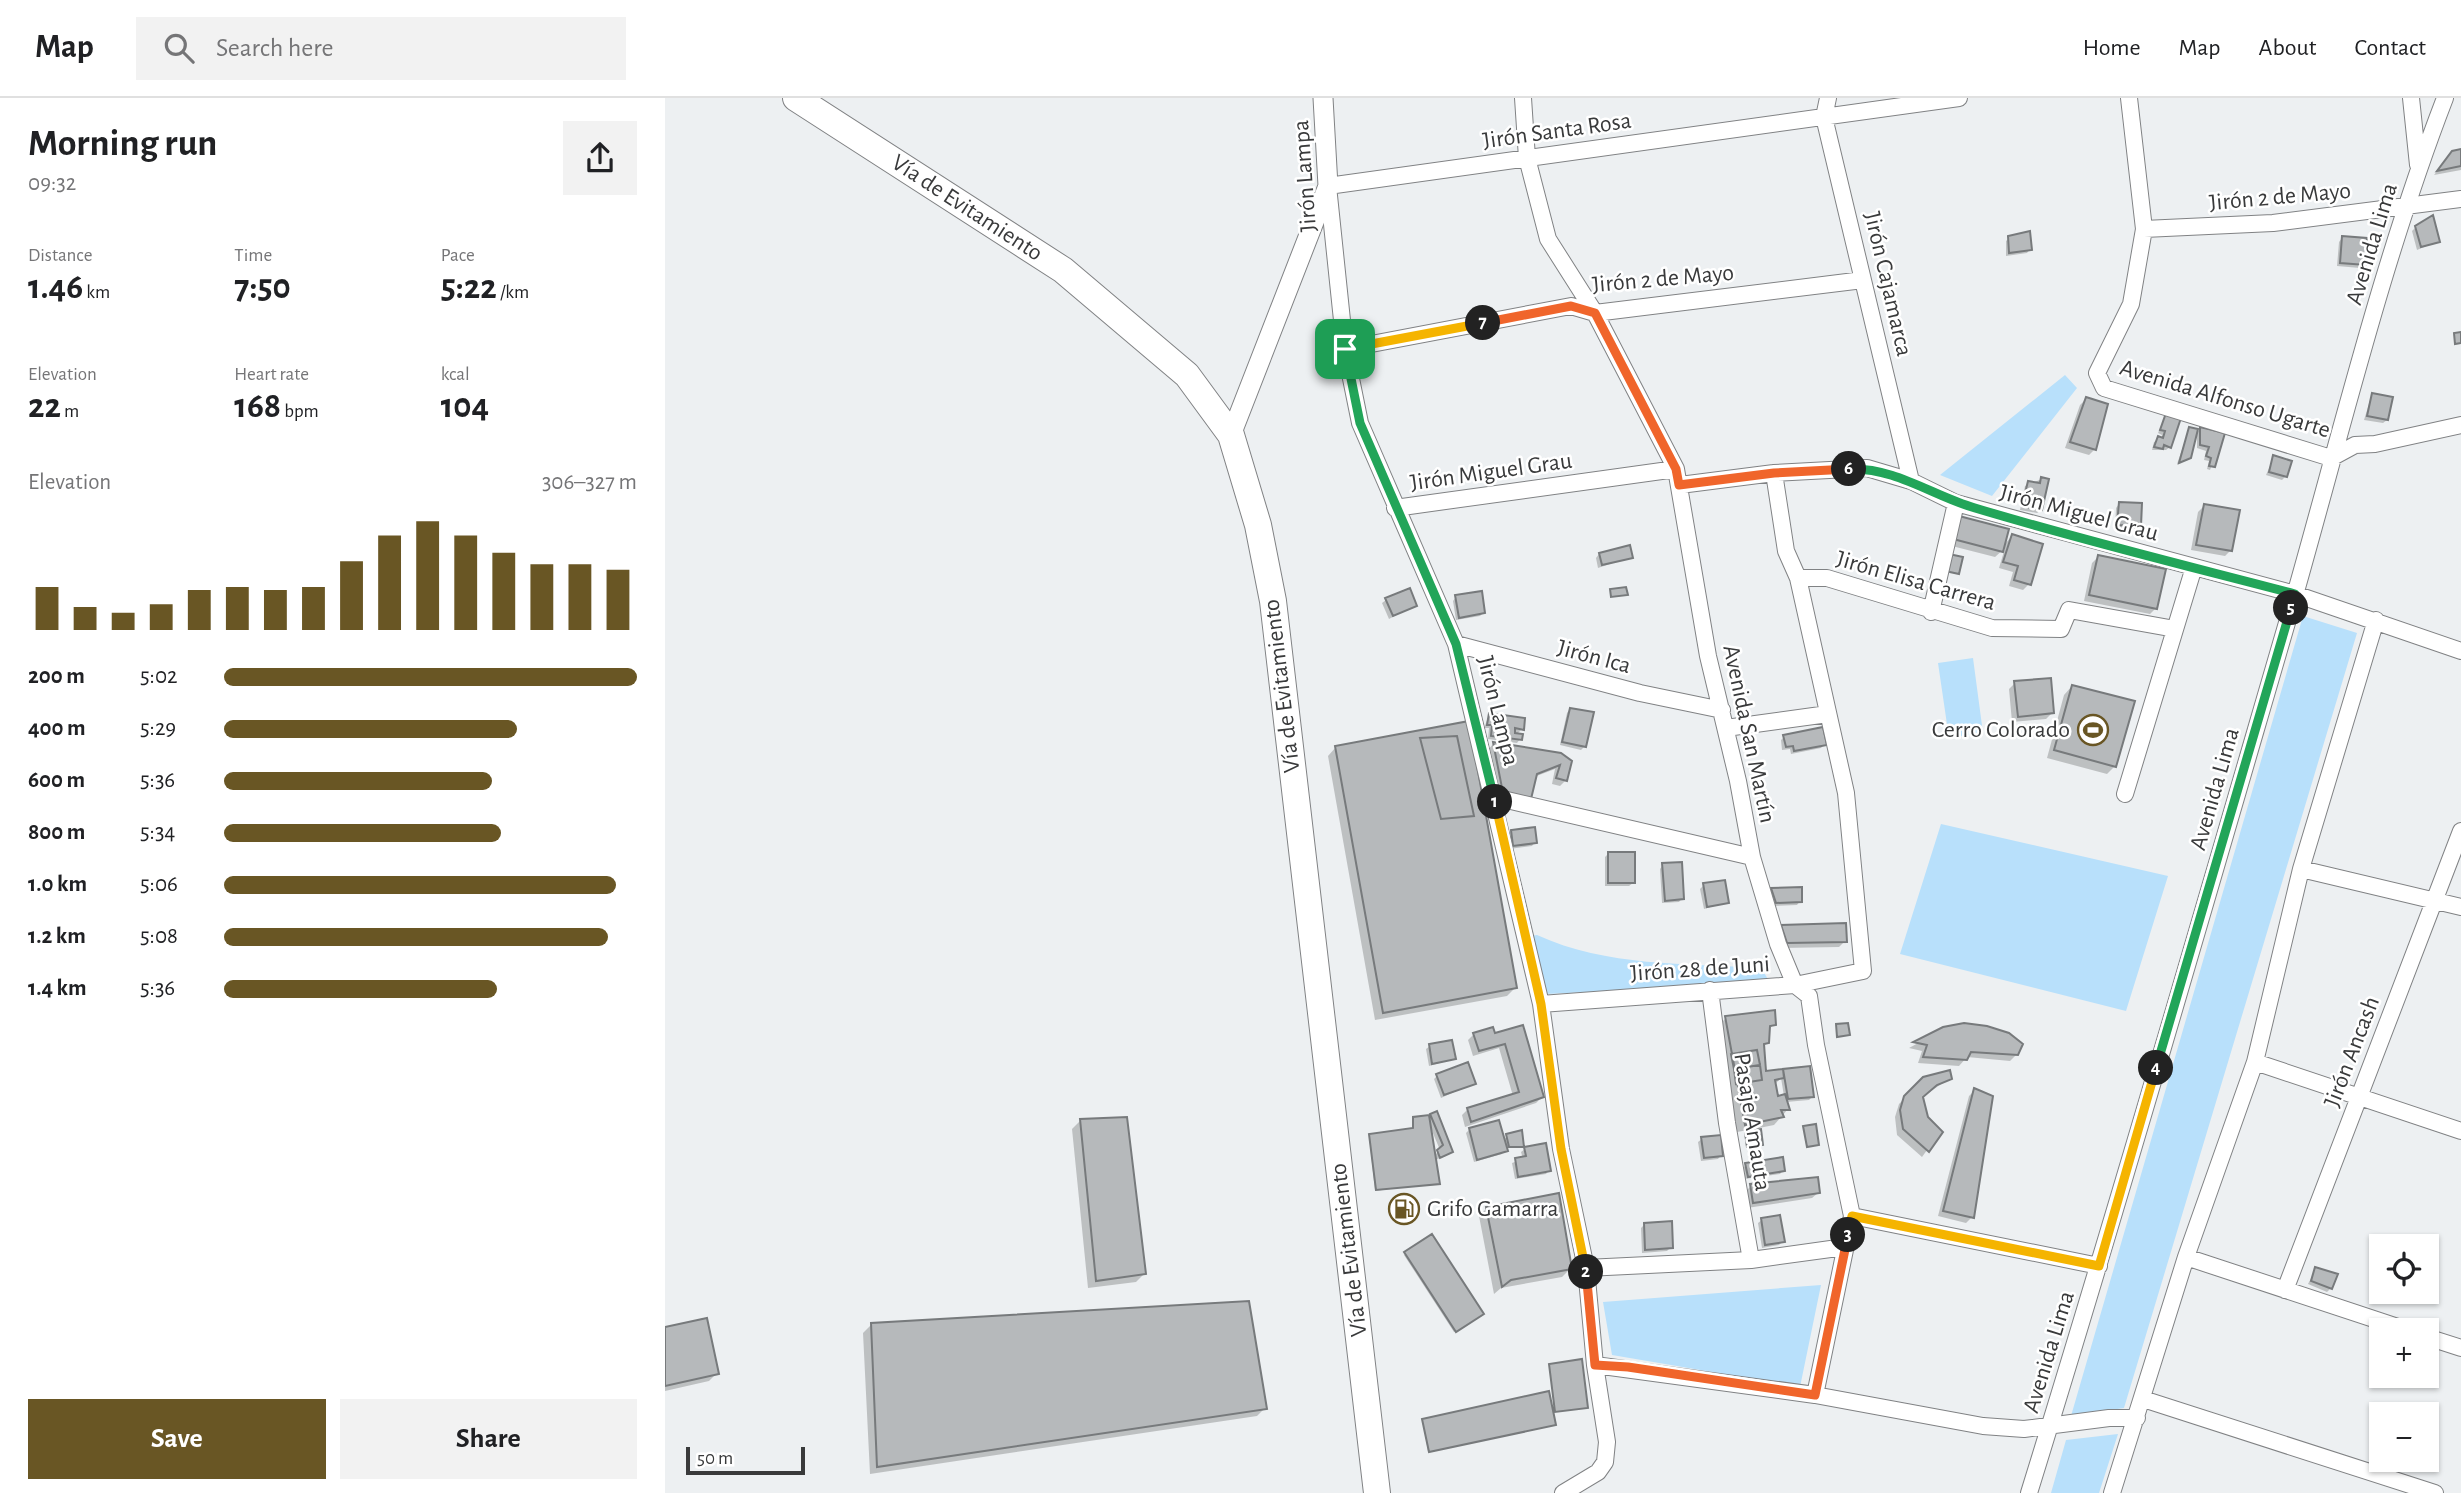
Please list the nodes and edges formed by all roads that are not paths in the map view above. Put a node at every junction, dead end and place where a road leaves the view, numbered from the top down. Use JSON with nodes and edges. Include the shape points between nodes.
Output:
{"nodes":[{"id":1,"x":796,"y":98,"type":"edge"},
{"id":2,"x":1323,"y":98,"type":"edge"},
{"id":3,"x":1523,"y":98,"type":"edge"},
{"id":4,"x":1828,"y":98,"type":"edge"},
{"id":5,"x":1959,"y":98,"type":"edge"},
{"id":6,"x":2129,"y":98,"type":"edge"},
{"id":7,"x":2411,"y":98,"type":"edge"},
{"id":8,"x":2445,"y":98,"type":"edge"},
{"id":9,"x":1825,"y":117,"type":"junction"},
{"id":10,"x":1527,"y":158,"type":"junction"},
{"id":11,"x":2418,"y":168,"type":"junction"},
{"id":12,"x":1328,"y":186,"type":"junction"},
{"id":13,"x":2461,"y":199,"type":"edge"},
{"id":14,"x":2407,"y":207,"type":"junction"},
{"id":15,"x":2144,"y":229,"type":"junction"},
{"id":16,"x":1863,"y":280,"type":"junction"},
{"id":17,"x":1595,"y":313,"type":"junction"},
{"id":18,"x":1345,"y":349,"type":"junction"},
{"id":19,"x":2461,"y":425,"type":"edge"},
{"id":20,"x":1231,"y":435,"type":"junction"},
{"id":21,"x":2331,"y":458,"type":"junction"},
{"id":22,"x":1774,"y":473,"type":"junction"},
{"id":23,"x":1678,"y":477,"type":"junction"},
{"id":24,"x":1911,"y":481,"type":"junction"},
{"id":25,"x":1956,"y":503,"type":"junction"},
{"id":26,"x":1395,"y":508,"type":"junction"},
{"id":27,"x":2194,"y":567,"type":"junction"},
{"id":28,"x":1798,"y":578,"type":"junction"},
{"id":29,"x":2295,"y":594,"type":"junction"},
{"id":30,"x":1931,"y":612,"type":"junction"},
{"id":31,"x":2377,"y":620,"type":"junction"},
{"id":32,"x":2175,"y":629,"type":"junction"},
{"id":33,"x":1456,"y":644,"type":"junction"},
{"id":34,"x":2461,"y":651,"type":"edge"},
{"id":35,"x":1722,"y":710,"type":"junction"},
{"id":36,"x":1828,"y":714,"type":"junction"},
{"id":37,"x":1726,"y":729,"type":"junction"},
{"id":38,"x":2125,"y":794,"type":"dead end"},
{"id":39,"x":1494,"y":797,"type":"junction"},
{"id":40,"x":2461,"y":831,"type":"edge"},
{"id":41,"x":1752,"y":857,"type":"junction"},
{"id":42,"x":2301,"y":869,"type":"junction"},
{"id":43,"x":2435,"y":899,"type":"junction"},
{"id":44,"x":2461,"y":906,"type":"edge"},
{"id":45,"x":1795,"y":985,"type":"junction"},
{"id":46,"x":1710,"y":989,"type":"junction"},
{"id":47,"x":1541,"y":1004,"type":"junction"},
{"id":48,"x":2255,"y":1062,"type":"junction"},
{"id":49,"x":2359,"y":1097,"type":"junction"},
{"id":50,"x":2461,"y":1132,"type":"edge"},
{"id":51,"x":1852,"y":1216,"type":"junction"},
{"id":52,"x":1845,"y":1247,"type":"junction"},
{"id":53,"x":2186,"y":1257,"type":"junction"},
{"id":54,"x":1751,"y":1260,"type":"junction"},
{"id":55,"x":2099,"y":1266,"type":"junction"},
{"id":56,"x":1586,"y":1268,"type":"junction"},
{"id":57,"x":2285,"y":1290,"type":"junction"},
{"id":58,"x":2370,"y":1318,"type":"edge"},
{"id":59,"x":2439,"y":1341,"type":"edge"},
{"id":60,"x":2461,"y":1348,"type":"edge"},
{"id":61,"x":1595,"y":1365,"type":"junction"},
{"id":62,"x":1815,"y":1395,"type":"junction"},
{"id":63,"x":2143,"y":1399,"type":"junction"},
{"id":64,"x":2137,"y":1418,"type":"junction"},
{"id":65,"x":2049,"y":1427,"type":"junction"},
{"id":66,"x":1377,"y":1493,"type":"edge"},
{"id":67,"x":1563,"y":1493,"type":"edge"},
{"id":68,"x":2029,"y":1493,"type":"edge"},
{"id":69,"x":2112,"y":1493,"type":"edge"},
{"id":70,"x":2435,"y":1493,"type":"edge"}],
"edges":[{"from":1,"to":20,"type":"highway","name":"Vía de Evitamiento","via":[[1063,270],[1187,375]]},
{"from":2,"to":12,"type":"street","name":"Jirón Lampa"},
{"from":3,"to":10,"type":"street","name":"Avenida San Martín"},
{"from":4,"to":9,"type":"street","name":"Jirón Cajamarca"},
{"from":5,"to":9,"type":"street","name":"Jirón Santa Rosa"},
{"from":6,"to":15,"type":"street","name":"Avenida Alfonso Ugarte"},
{"from":7,"to":11,"type":"street"},
{"from":8,"to":11,"type":"street","name":"Avenida Lima"},
{"from":9,"to":10,"type":"street","name":"Jirón Santa Rosa"},
{"from":9,"to":16,"type":"street","name":"Jirón Cajamarca"},
{"from":10,"to":12,"type":"street","name":"Jirón Santa Rosa"},
{"from":10,"to":17,"type":"street","name":"Avenida San Martín","via":[[1548,239]]},
{"from":11,"to":14,"type":"street","name":"Avenida Lima"},
{"from":12,"to":18,"type":"street","name":"Jirón Lampa"},
{"from":12,"to":20,"type":"street"},
{"from":13,"to":14,"type":"street","name":"Jirón 2 de Mayo"},
{"from":14,"to":15,"type":"street","name":"Jirón 2 de Mayo","via":[[2273,223]]},
{"from":14,"to":21,"type":"street","name":"Avenida Lima"},
{"from":15,"to":21,"type":"street","name":"Avenida Alfonso Ugarte","via":[[2131,304],[2097,373],[2104,388]]},
{"from":16,"to":17,"type":"street","name":"Jirón 2 de Mayo"},
{"from":16,"to":24,"type":"street","name":"Jirón Cajamarca"},
{"from":17,"to":18,"type":"street","name":"Jirón 2 de Mayo","via":[[1571,306]]},
{"from":17,"to":23,"type":"street","name":"Avenida San Martín"},
{"from":18,"to":26,"type":"street","name":"Jirón Lampa","via":[[1360,423]]},
{"from":19,"to":21,"type":"street","name":"Avenida Alfonso Ugarte","via":[[2375,444],[2355,444]]},
{"from":20,"to":66,"type":"highway","name":"Vía de Evitamiento","via":[[1258,525],[1273,601]]},
{"from":21,"to":29,"type":"street","name":"Avenida Lima"},
{"from":22,"to":23,"type":"street","name":"Jirón Miguel Grau"},
{"from":22,"to":24,"type":"street","name":"Jirón Miguel Grau","via":[[1867,468]]},
{"from":22,"to":28,"type":"street","via":[[1786,551]]},
{"from":23,"to":26,"type":"street","name":"Jirón Miguel Grau"},
{"from":23,"to":35,"type":"street","name":"Avenida San Martín"},
{"from":24,"to":25,"type":"street","name":"Jirón Miguel Grau"},
{"from":25,"to":27,"type":"street","name":"Jirón Miguel Grau"},
{"from":25,"to":30,"type":"street"},
{"from":26,"to":33,"type":"street","name":"Jirón Lampa"},
{"from":27,"to":29,"type":"street","name":"Jirón Miguel Grau"},
{"from":27,"to":32,"type":"street"},
{"from":28,"to":30,"type":"street","name":"Jirón Elisa Carrera","via":[[1826,578]]},
{"from":28,"to":36,"type":"street"},
{"from":29,"to":31,"type":"street","name":"Jirón Miguel Grau"},
{"from":29,"to":55,"type":"street","name":"Avenida Lima"},
{"from":30,"to":32,"type":"street","name":"Jirón Elisa Carrera","via":[[1992,628],[2061,629],[2069,610]]},
{"from":31,"to":34,"type":"street","name":"Jirón Miguel Grau"},
{"from":31,"to":42,"type":"street"},
{"from":32,"to":38,"type":"street"},
{"from":33,"to":35,"type":"street","name":"Jirón Ica"},
{"from":33,"to":39,"type":"street","name":"Jirón Lampa"},
{"from":35,"to":37,"type":"street","name":"Avenida San Martín"},
{"from":36,"to":37,"type":"street"},
{"from":36,"to":45,"type":"street","name":"Jirón 28 de Juni","via":[[1846,793],[1863,971]]},
{"from":37,"to":41,"type":"street","name":"Avenida San Martín"},
{"from":39,"to":41,"type":"street"},
{"from":39,"to":47,"type":"street","name":"Jirón Lampa"},
{"from":40,"to":43,"type":"street","name":"Jirón Ancash"},
{"from":41,"to":45,"type":"street","name":"Avenida San Martín"},
{"from":42,"to":43,"type":"street"},
{"from":42,"to":48,"type":"street"},
{"from":43,"to":44,"type":"street"},
{"from":43,"to":49,"type":"street","name":"Jirón Ancash"},
{"from":45,"to":46,"type":"street","name":"Jirón 28 de Juni"},
{"from":45,"to":51,"type":"street","name":"Avenida San Martín","via":[[1809,996]]},
{"from":46,"to":47,"type":"street","name":"Jirón 28 de Juni"},
{"from":46,"to":54,"type":"street","name":"Pasaje Amauta"},
{"from":47,"to":56,"type":"street","name":"Jirón Lampa","via":[[1561,1149]]},
{"from":48,"to":49,"type":"street"},
{"from":48,"to":53,"type":"street"},
{"from":49,"to":50,"type":"street"},
{"from":49,"to":57,"type":"street","name":"Jirón Ancash"},
{"from":51,"to":52,"type":"street","name":"Avenida San Martín"},
{"from":51,"to":55,"type":"street"},
{"from":52,"to":54,"type":"street"},
{"from":52,"to":62,"type":"street","name":"Avenida San Martín"},
{"from":53,"to":57,"type":"street"},
{"from":53,"to":63,"type":"street"},
{"from":54,"to":56,"type":"street"},
{"from":55,"to":65,"type":"street","name":"Avenida Lima"},
{"from":56,"to":61,"type":"street","name":"Jirón Lampa"},
{"from":57,"to":58,"type":"street"},
{"from":59,"to":60,"type":"street"},
{"from":61,"to":62,"type":"street"},
{"from":61,"to":67,"type":"street","name":"Jirón Lampa","via":[[1607,1442],[1605,1462],[1598,1472]]},
{"from":62,"to":65,"type":"street","via":[[1983,1426]]},
{"from":63,"to":64,"type":"street"},
{"from":63,"to":70,"type":"street"},
{"from":64,"to":65,"type":"street"},
{"from":64,"to":69,"type":"street"},
{"from":65,"to":68,"type":"street","name":"Avenida Lima"}]}
